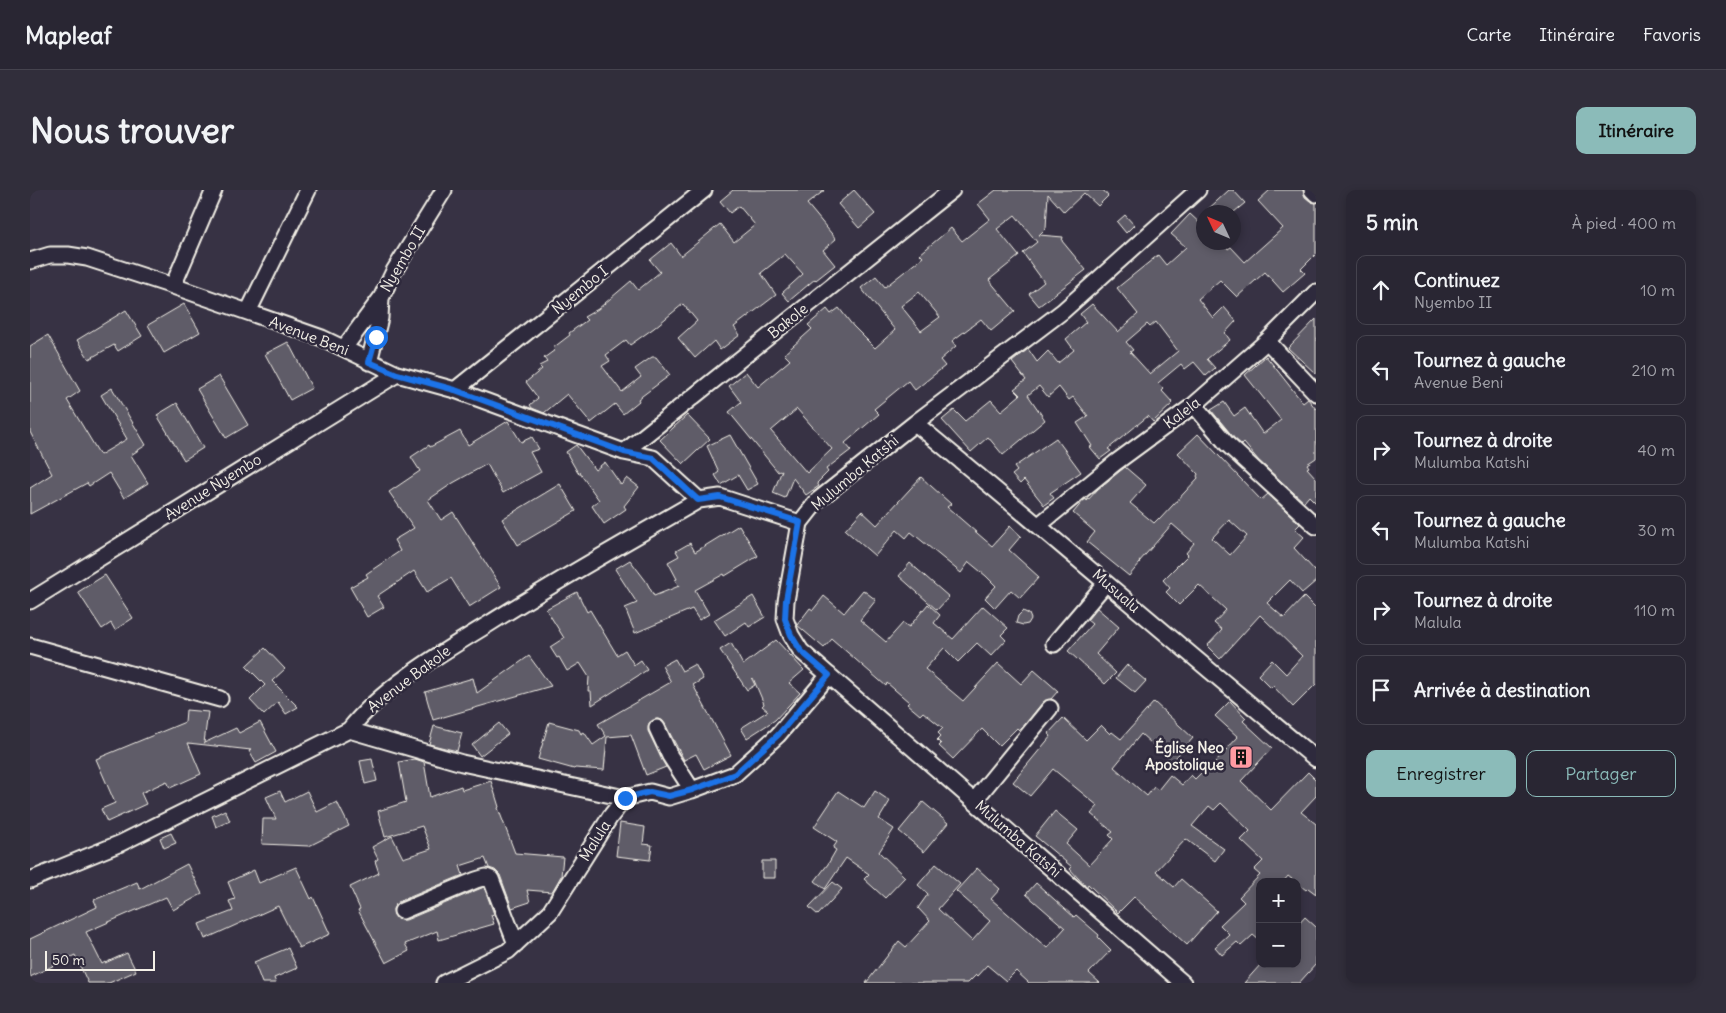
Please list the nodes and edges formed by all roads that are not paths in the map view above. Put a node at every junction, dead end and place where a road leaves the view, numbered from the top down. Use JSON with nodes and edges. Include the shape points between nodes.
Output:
{"nodes":[{"id":1,"x":214,"y":190,"type":"edge"},
{"id":2,"x":308,"y":190,"type":"edge"},
{"id":3,"x":444,"y":190,"type":"edge"},
{"id":4,"x":704,"y":190,"type":"edge"},
{"id":5,"x":952,"y":190,"type":"edge"},
{"id":6,"x":1198,"y":190,"type":"edge"},
{"id":7,"x":1312,"y":190,"type":"edge"},
{"id":8,"x":1316,"y":194,"type":"edge"},
{"id":9,"x":30,"y":261,"type":"edge"},
{"id":10,"x":173,"y":286,"type":"junction"},
{"id":11,"x":1316,"y":292,"type":"edge"},
{"id":12,"x":381,"y":298,"type":"junction"},
{"id":13,"x":248,"y":312,"type":"junction"},
{"id":14,"x":1267,"y":341,"type":"junction"},
{"id":15,"x":344,"y":348,"type":"junction"},
{"id":16,"x":369,"y":362,"type":"junction"},
{"id":17,"x":397,"y":374,"type":"junction"},
{"id":18,"x":455,"y":390,"type":"junction"},
{"id":19,"x":1316,"y":394,"type":"edge"},
{"id":20,"x":1194,"y":404,"type":"junction"},
{"id":21,"x":915,"y":423,"type":"junction"},
{"id":22,"x":624,"y":452,"type":"junction"},
{"id":23,"x":698,"y":500,"type":"junction"},
{"id":24,"x":800,"y":522,"type":"junction"},
{"id":25,"x":1039,"y":525,"type":"junction"},
{"id":26,"x":1316,"y":526,"type":"edge"},
{"id":27,"x":1106,"y":583,"type":"junction"},
{"id":28,"x":30,"y":601,"type":"edge"},
{"id":29,"x":1054,"y":644,"type":"dead end"},
{"id":30,"x":30,"y":646,"type":"edge"},
{"id":31,"x":829,"y":675,"type":"junction"},
{"id":32,"x":220,"y":699,"type":"dead end"},
{"id":33,"x":1050,"y":708,"type":"dead end"},
{"id":34,"x":657,"y":728,"type":"dead end"},
{"id":35,"x":349,"y":730,"type":"junction"},
{"id":36,"x":1316,"y":759,"type":"edge"},
{"id":37,"x":692,"y":790,"type":"junction"},
{"id":38,"x":625,"y":798,"type":"junction"},
{"id":39,"x":974,"y":801,"type":"junction"},
{"id":40,"x":30,"y":880,"type":"edge"},
{"id":41,"x":402,"y":911,"type":"dead end"},
{"id":42,"x":516,"y":944,"type":"junction"},
{"id":43,"x":444,"y":983,"type":"edge"},
{"id":44,"x":1183,"y":983,"type":"edge"}],
"edges":[{"from":1,"to":10,"type":"street"},
{"from":2,"to":13,"type":"street"},
{"from":3,"to":12,"type":"street","name":"Nyembo II"},
{"from":4,"to":18,"type":"street","name":"Nyembo I"},
{"from":5,"to":22,"type":"street","name":"Bakole"},
{"from":6,"to":21,"type":"street","name":"Mulumba Katshi","via":[[1063,311]]},
{"from":7,"to":8,"type":"street"},
{"from":9,"to":10,"type":"street","name":"Avenue Beni","via":[[68,255],[87,258]]},
{"from":10,"to":13,"type":"street","name":"Avenue Beni"},
{"from":11,"to":14,"type":"street","name":"Kalela"},
{"from":12,"to":15,"type":"street"},
{"from":12,"to":16,"type":"street","name":"Nyembo II","via":[[380,318]]},
{"from":13,"to":15,"type":"street","name":"Avenue Beni"},
{"from":14,"to":19,"type":"street"},
{"from":14,"to":20,"type":"street","name":"Kalela"},
{"from":15,"to":16,"type":"street","name":"Avenue Beni"},
{"from":16,"to":17,"type":"street","name":"Avenue Beni"},
{"from":17,"to":18,"type":"street","name":"Avenue Beni"},
{"from":17,"to":28,"type":"street","name":"Avenue Nyembo"},
{"from":18,"to":22,"type":"street","name":"Avenue Beni"},
{"from":20,"to":25,"type":"street","name":"Kalela"},
{"from":20,"to":26,"type":"street","via":[[1227,444]]},
{"from":21,"to":24,"type":"street","name":"Mulumba Katshi","via":[[818,500]]},
{"from":21,"to":25,"type":"street","name":"Musualu"},
{"from":22,"to":23,"type":"street","name":"Avenue Beni","via":[[653,458]]},
{"from":23,"to":24,"type":"street","via":[[720,497]]},
{"from":23,"to":35,"type":"street","name":"Avenue Bakole","via":[[456,644],[382,696]]},
{"from":24,"to":31,"type":"street","name":"Mulumba Katshi","via":[[785,619],[801,651]]},
{"from":25,"to":27,"type":"street","name":"Musualu"},
{"from":27,"to":29,"type":"street"},
{"from":27,"to":36,"type":"street","name":"Musualu"},
{"from":30,"to":32,"type":"street"},
{"from":31,"to":37,"type":"street","via":[[778,735],[735,774]]},
{"from":31,"to":39,"type":"street","name":"Mulumba Katshi"},
{"from":33,"to":39,"type":"street"},
{"from":34,"to":37,"type":"street"},
{"from":35,"to":38,"type":"street","via":[[462,763]]},
{"from":35,"to":40,"type":"street","name":"Avenue Bakole","via":[[121,843]]},
{"from":37,"to":38,"type":"street","via":[[669,796],[650,792]]},
{"from":38,"to":42,"type":"street","name":"Malula","via":[[550,912]]},
{"from":39,"to":44,"type":"street","name":"Mulumba Katshi"},
{"from":41,"to":42,"type":"street","via":[[486,877],[491,879]]},
{"from":42,"to":43,"type":"street","name":"Malula"}]}
